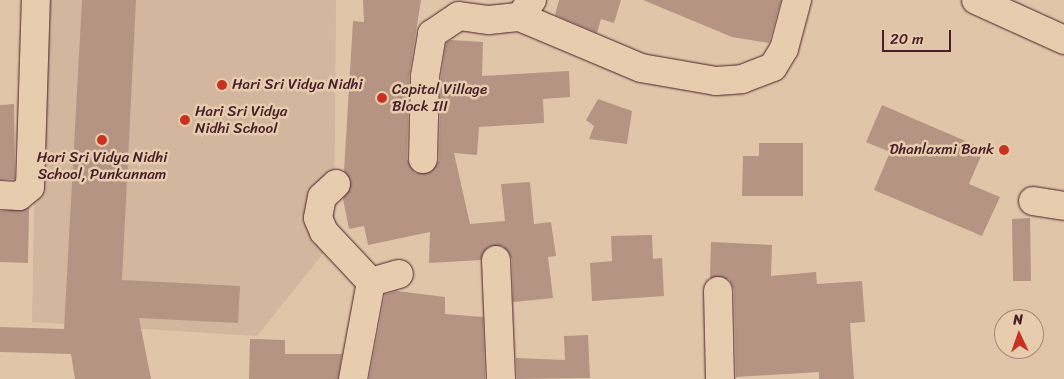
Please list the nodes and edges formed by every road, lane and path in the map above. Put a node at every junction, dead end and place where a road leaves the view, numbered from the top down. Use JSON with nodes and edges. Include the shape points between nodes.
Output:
{"nodes":[{"id":1,"x":36,"y":0,"type":"edge"},
{"id":2,"x":797,"y":0,"type":"edge"},
{"id":3,"x":976,"y":0,"type":"edge"},
{"id":4,"x":526,"y":8,"type":"edge"},
{"id":5,"x":1064,"y":40,"type":"edge"},
{"id":6,"x":423,"y":159,"type":"dead end"},
{"id":7,"x":336,"y":184,"type":"dead end"},
{"id":8,"x":0,"y":196,"type":"edge"},
{"id":9,"x":1033,"y":201,"type":"dead end"},
{"id":10,"x":1064,"y":206,"type":"edge"},
{"id":11,"x":496,"y":260,"type":"dead end"},
{"id":12,"x":399,"y":274,"type":"dead end"},
{"id":13,"x":371,"y":282,"type":"junction"},
{"id":14,"x":718,"y":291,"type":"dead end"},
{"id":15,"x":353,"y":379,"type":"edge"},
{"id":16,"x":501,"y":379,"type":"edge"},
{"id":17,"x":720,"y":379,"type":"edge"}],
"edges":[{"from":1,"to":8,"type":"street","via":[[30,187],[18,196]]},
{"from":2,"to":4,"type":"street","via":[[784,49],[772,67],[742,78],[716,81],[642,68]]},
{"from":3,"to":5,"type":"street"},
{"from":4,"to":6,"type":"street","via":[[489,20],[459,16],[432,34],[425,76]]},
{"from":7,"to":13,"type":"street","via":[[322,197],[318,218],[324,232]]},
{"from":9,"to":10,"type":"street"},
{"from":11,"to":16,"type":"street"},
{"from":12,"to":13,"type":"street"},
{"from":13,"to":15,"type":"street"},
{"from":14,"to":17,"type":"street"}]}
